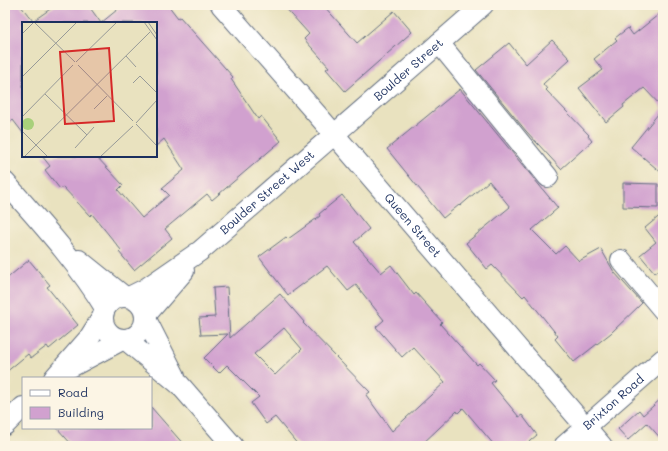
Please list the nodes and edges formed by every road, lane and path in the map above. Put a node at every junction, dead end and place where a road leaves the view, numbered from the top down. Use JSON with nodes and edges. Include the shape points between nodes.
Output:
{"nodes":[{"id":1,"x":221,"y":5,"type":"edge"},
{"id":2,"x":483,"y":5,"type":"edge"},
{"id":3,"x":439,"y":43,"type":"junction"},
{"id":4,"x":334,"y":134,"type":"junction"},
{"id":5,"x":548,"y":177,"type":"dead end"},
{"id":6,"x":5,"y":182,"type":"edge"},
{"id":7,"x":61,"y":247,"type":"junction"},
{"id":8,"x":200,"y":251,"type":"junction"},
{"id":9,"x":621,"y":260,"type":"dead end"},
{"id":10,"x":127,"y":297,"type":"junction"},
{"id":11,"x":663,"y":310,"type":"edge"},
{"id":12,"x":104,"y":312,"type":"junction"},
{"id":13,"x":146,"y":317,"type":"junction"},
{"id":14,"x":124,"y":340,"type":"junction"},
{"id":15,"x":663,"y":359,"type":"edge"},
{"id":16,"x":55,"y":377,"type":"edge"},
{"id":17,"x":180,"y":385,"type":"junction"},
{"id":18,"x":22,"y":408,"type":"edge"},
{"id":19,"x":5,"y":425,"type":"edge"},
{"id":20,"x":586,"y":427,"type":"junction"},
{"id":21,"x":232,"y":446,"type":"edge"},
{"id":22,"x":564,"y":446,"type":"edge"},
{"id":23,"x":602,"y":446,"type":"edge"}],
"edges":[{"from":1,"to":4,"type":"street","name":"Queen Street"},
{"from":2,"to":3,"type":"street","name":"Boulder Street"},
{"from":3,"to":4,"type":"street","name":"Boulder Street"},
{"from":3,"to":5,"type":"street"},
{"from":4,"to":8,"type":"street","name":"Boulder Street West"},
{"from":4,"to":20,"type":"street","name":"Queen Street"},
{"from":6,"to":7,"type":"street"},
{"from":7,"to":10,"type":"street"},
{"from":7,"to":12,"type":"street","via":[[98,295]]},
{"from":8,"to":10,"type":"street","name":"Boulder Street West","via":[[145,289]]},
{"from":8,"to":13,"type":"street","name":"Boulder Street West"},
{"from":9,"to":11,"type":"street"},
{"from":10,"to":12,"type":"street","via":[[114,299]]},
{"from":10,"to":13,"type":"street","via":[[142,305]]},
{"from":12,"to":14,"type":"street","via":[[103,321],[108,332]]},
{"from":12,"to":16,"type":"street","via":[[89,338]]},
{"from":13,"to":14,"type":"street","via":[[142,331],[133,338]]},
{"from":13,"to":17,"type":"street"},
{"from":14,"to":16,"type":"street","via":[[86,358]]},
{"from":14,"to":17,"type":"street"},
{"from":15,"to":20,"type":"street","name":"Brixton Road"},
{"from":17,"to":21,"type":"street"},
{"from":18,"to":19,"type":"street"},
{"from":20,"to":22,"type":"street","name":"Brixton Road"},
{"from":20,"to":23,"type":"street","name":"Queen Street"}]}
